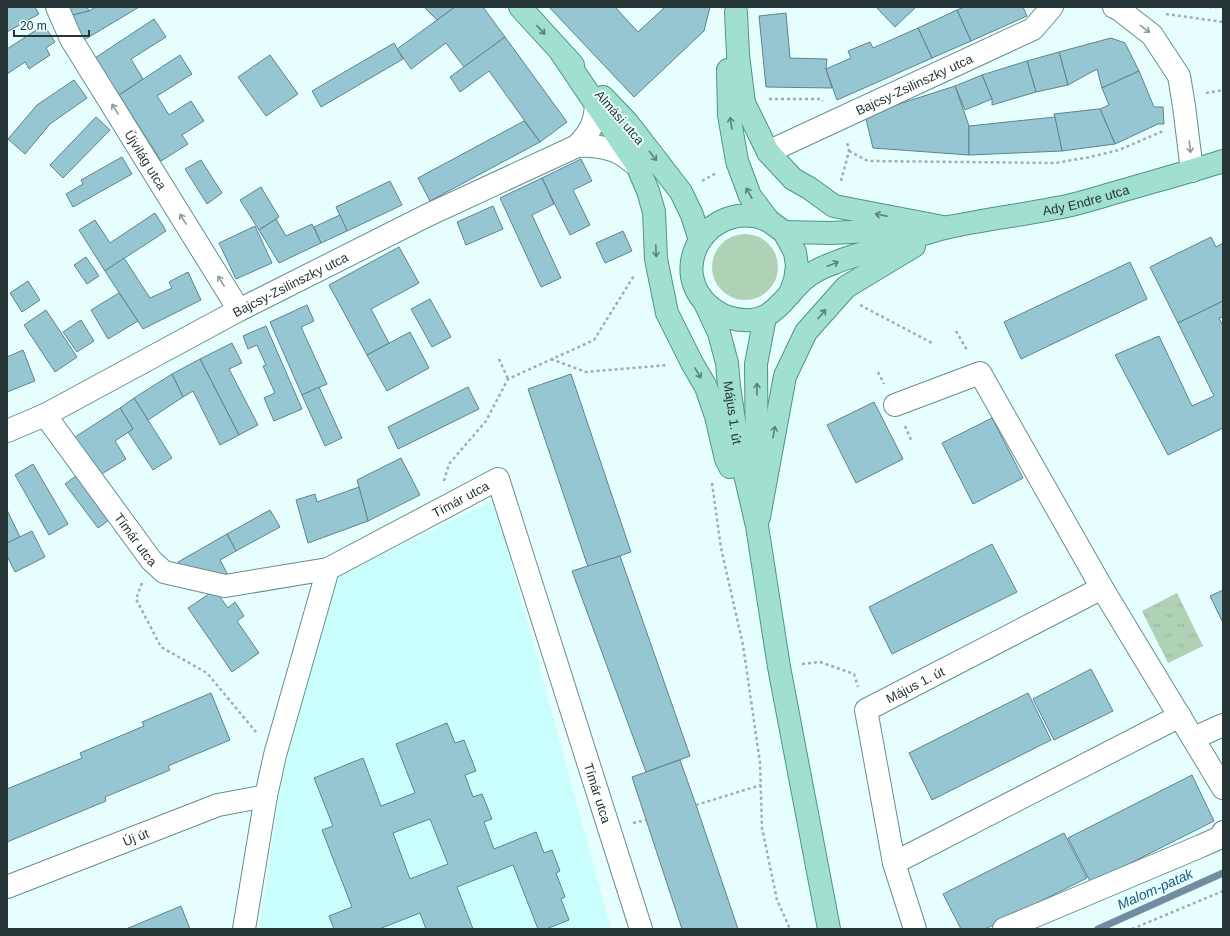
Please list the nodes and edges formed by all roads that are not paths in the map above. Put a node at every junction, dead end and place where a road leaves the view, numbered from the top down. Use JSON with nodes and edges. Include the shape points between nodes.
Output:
{"nodes":[{"id":1,"x":57,"y":7,"type":"edge"},
{"id":2,"x":520,"y":7,"type":"edge"},
{"id":3,"x":1052,"y":7,"type":"edge"},
{"id":4,"x":1114,"y":7,"type":"edge"},
{"id":5,"x":737,"y":10,"type":"edge"},
{"id":6,"x":562,"y":54,"type":"junction"},
{"id":7,"x":596,"y":104,"type":"junction"},
{"id":8,"x":577,"y":146,"type":"junction"},
{"id":9,"x":768,"y":152,"type":"junction"},
{"id":10,"x":1223,"y":161,"type":"edge"},
{"id":11,"x":637,"y":165,"type":"junction"},
{"id":12,"x":1192,"y":171,"type":"junction"},
{"id":13,"x":777,"y":227,"type":"junction"},
{"id":14,"x":946,"y":228,"type":"junction"},
{"id":15,"x":700,"y":240,"type":"junction"},
{"id":16,"x":790,"y":294,"type":"junction"},
{"id":17,"x":704,"y":302,"type":"junction"},
{"id":18,"x":239,"y":310,"type":"junction"},
{"id":19,"x":765,"y":317,"type":"junction"},
{"id":20,"x":895,"y":405,"type":"dead end"},
{"id":21,"x":45,"y":415,"type":"junction"},
{"id":22,"x":7,"y":431,"type":"edge"},
{"id":23,"x":758,"y":526,"type":"junction"},
{"id":24,"x":328,"y":569,"type":"junction"},
{"id":25,"x":1102,"y":588,"type":"junction"},
{"id":26,"x":1180,"y":716,"type":"junction"},
{"id":27,"x":1223,"y":725,"type":"edge"},
{"id":28,"x":1194,"y":738,"type":"junction"},
{"id":29,"x":1223,"y":788,"type":"edge"},
{"id":30,"x":266,"y":796,"type":"junction"},
{"id":31,"x":1223,"y":832,"type":"edge"},
{"id":32,"x":894,"y":863,"type":"junction"},
{"id":33,"x":7,"y":887,"type":"edge"},
{"id":34,"x":244,"y":929,"type":"edge"},
{"id":35,"x":641,"y":929,"type":"edge"},
{"id":36,"x":829,"y":929,"type":"edge"},
{"id":37,"x":915,"y":929,"type":"edge"},
{"id":38,"x":1004,"y":929,"type":"edge"}],
"edges":[{"from":18,"to":1,"type":"street","name":"Újvilág utca","one_way":true,"via":[[71,39]]},
{"from":2,"to":6,"type":"main road","name":"Almási utca","one_way":true},
{"from":3,"to":9,"type":"street","name":"Bajcsy-Zsilinszky utca","via":[[1034,29]]},
{"from":4,"to":12,"type":"street","one_way":true,"via":[[1152,35],[1179,76],[1191,100]]},
{"from":5,"to":9,"type":"main road","via":[[738,55],[744,103]]},
{"from":13,"to":5,"type":"main road","one_way":true,"via":[[750,196],[737,161],[729,115],[727,72]]},
{"from":6,"to":7,"type":"main road"},
{"from":6,"to":15,"type":"main road","name":"Almási utca","one_way":true,"via":[[627,122],[681,192]]},
{"from":7,"to":8,"type":"street","name":"Bajcsy-Zsilinszky utca","via":[[595,118],[588,134]]},
{"from":7,"to":11,"type":"main road"},
{"from":8,"to":11,"type":"street","name":"Bajcsy-Zsilinszky utca","via":[[590,145],[621,154]]},
{"from":8,"to":18,"type":"street","name":"Bajcsy-Zsilinszky utca","via":[[428,214]]},
{"from":14,"to":9,"type":"main road","one_way":true,"via":[[834,206],[793,179]]},
{"from":10,"to":12,"type":"main road","name":"Ady Endre utca"},
{"from":11,"to":23,"type":"main road","one_way":true,"via":[[654,212],[656,259],[667,314],[706,388],[716,416],[726,459]]},
{"from":12,"to":14,"type":"main road","name":"Ady Endre utca","via":[[1068,206]]},
{"from":13,"to":14,"type":"main road","via":[[831,233]]},
{"from":13,"to":15,"type":"main road","via":[[755,216],[739,215],[723,219],[710,228]]},
{"from":13,"to":16,"type":"main road","via":[[795,252],[797,266]]},
{"from":16,"to":14,"type":"main road","one_way":true,"via":[[805,278],[834,262]]},
{"from":23,"to":14,"type":"main road","one_way":true,"via":[[785,376],[806,332],[846,287]]},
{"from":15,"to":17,"type":"main road","via":[[693,255],[692,272],[696,288]]},
{"from":16,"to":19,"type":"main road"},
{"from":17,"to":19,"type":"main road","via":[[716,312],[730,318],[745,320]]},
{"from":17,"to":23,"type":"main road","name":"Május 1. út","via":[[719,333],[727,363],[737,440]]},
{"from":18,"to":21,"type":"street","name":"Bajcsy-Zsilinszky utca"},
{"from":23,"to":19,"type":"main road","name":"Május 1. út","one_way":true,"via":[[756,364]]},
{"from":20,"to":25,"type":"street","via":[[980,373]]},
{"from":21,"to":22,"type":"street","name":"Bajcsy-Zsilinszky utca"},
{"from":21,"to":24,"type":"street","name":"Tímár utca","via":[[151,560],[164,572],[225,586]]},
{"from":23,"to":36,"type":"main road","name":"Május 1. út","via":[[779,667]]},
{"from":24,"to":30,"type":"street","via":[[275,755]]},
{"from":24,"to":35,"type":"street","name":"Tímár utca","via":[[498,479]]},
{"from":25,"to":26,"type":"street"},
{"from":25,"to":32,"type":"street","name":"Május 1. út","via":[[866,710]]},
{"from":26,"to":28,"type":"street"},
{"from":26,"to":32,"type":"street"},
{"from":27,"to":28,"type":"street"},
{"from":28,"to":29,"type":"street"},
{"from":30,"to":33,"type":"street","name":"Új út","via":[[218,805]]},
{"from":30,"to":34,"type":"street"},
{"from":31,"to":38,"type":"street","via":[[1220,837],[1201,846]]},
{"from":32,"to":37,"type":"street"}]}
